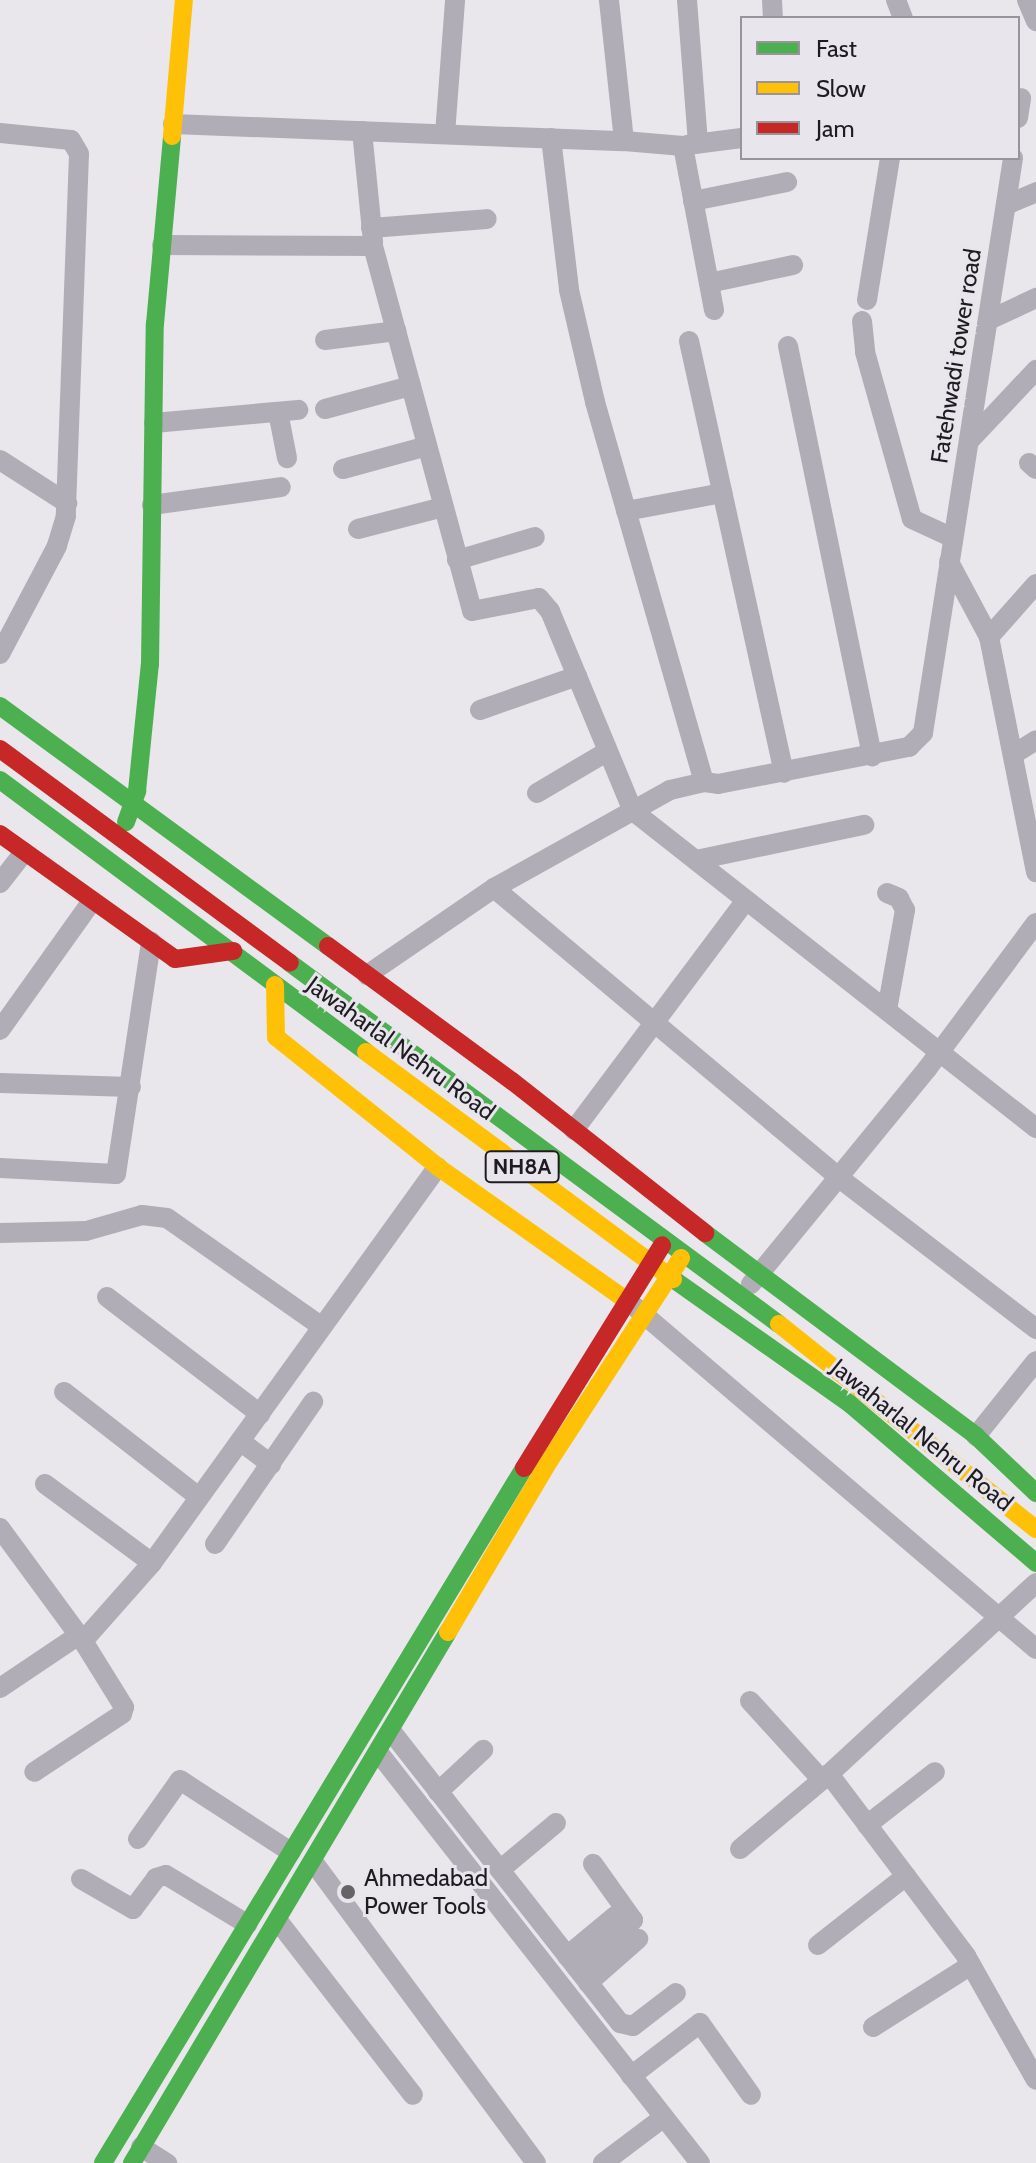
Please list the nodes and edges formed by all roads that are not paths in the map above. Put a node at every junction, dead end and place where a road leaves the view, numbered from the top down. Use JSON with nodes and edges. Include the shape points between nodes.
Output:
{"nodes":[{"id":1,"x":184,"y":0,"type":"edge"},
{"id":2,"x":455,"y":0,"type":"edge"},
{"id":3,"x":609,"y":0,"type":"edge"},
{"id":4,"x":687,"y":0,"type":"edge"},
{"id":5,"x":1027,"y":0,"type":"edge"},
{"id":6,"x":1036,"y":21,"type":"edge"},
{"id":7,"x":173,"y":124,"type":"junction"},
{"id":8,"x":362,"y":131,"type":"junction"},
{"id":9,"x":0,"y":133,"type":"edge"},
{"id":10,"x":445,"y":134,"type":"junction"},
{"id":11,"x":551,"y":138,"type":"junction"},
{"id":12,"x":740,"y":138,"type":"edge"},
{"id":13,"x":624,"y":141,"type":"junction"},
{"id":14,"x":690,"y":145,"type":"junction"},
{"id":15,"x":890,"y":160,"type":"edge"},
{"id":16,"x":1013,"y":160,"type":"edge"},
{"id":17,"x":787,"y":182,"type":"dead end"},
{"id":18,"x":1036,"y":192,"type":"edge"},
{"id":19,"x":693,"y":201,"type":"junction"},
{"id":20,"x":1006,"y":205,"type":"junction"},
{"id":21,"x":487,"y":219,"type":"dead end"},
{"id":22,"x":372,"y":237,"type":"junction"},
{"id":23,"x":162,"y":245,"type":"junction"},
{"id":24,"x":793,"y":265,"type":"dead end"},
{"id":25,"x":709,"y":283,"type":"junction"},
{"id":26,"x":1036,"y":298,"type":"edge"},
{"id":27,"x":867,"y":300,"type":"dead end"},
{"id":28,"x":714,"y":310,"type":"dead end"},
{"id":29,"x":991,"y":319,"type":"junction"},
{"id":30,"x":862,"y":321,"type":"dead end"},
{"id":31,"x":396,"y":331,"type":"junction"},
{"id":32,"x":325,"y":340,"type":"dead end"},
{"id":33,"x":689,"y":341,"type":"dead end"},
{"id":34,"x":788,"y":346,"type":"dead end"},
{"id":35,"x":1036,"y":370,"type":"edge"},
{"id":36,"x":411,"y":386,"type":"junction"},
{"id":37,"x":325,"y":409,"type":"dead end"},
{"id":38,"x":154,"y":423,"type":"junction"},
{"id":39,"x":971,"y":439,"type":"junction"},
{"id":40,"x":427,"y":446,"type":"junction"},
{"id":41,"x":287,"y":458,"type":"dead end"},
{"id":42,"x":0,"y":460,"type":"edge"},
{"id":43,"x":343,"y":469,"type":"dead end"},
{"id":44,"x":281,"y":487,"type":"dead end"},
{"id":45,"x":722,"y":493,"type":"junction"},
{"id":46,"x":67,"y":503,"type":"junction"},
{"id":47,"x":152,"y":505,"type":"junction"},
{"id":48,"x":443,"y":507,"type":"junction"},
{"id":49,"x":626,"y":511,"type":"junction"},
{"id":50,"x":358,"y":529,"type":"dead end"},
{"id":51,"x":535,"y":537,"type":"dead end"},
{"id":52,"x":951,"y":537,"type":"junction"},
{"id":53,"x":457,"y":560,"type":"junction"},
{"id":54,"x":949,"y":562,"type":"junction"},
{"id":55,"x":1036,"y":584,"type":"edge"},
{"id":56,"x":989,"y":637,"type":"junction"},
{"id":57,"x":0,"y":654,"type":"edge"},
{"id":58,"x":577,"y":676,"type":"junction"},
{"id":59,"x":0,"y":706,"type":"edge"},
{"id":60,"x":480,"y":710,"type":"dead end"},
{"id":61,"x":1036,"y":740,"type":"edge"},
{"id":62,"x":0,"y":749,"type":"edge"},
{"id":63,"x":608,"y":751,"type":"junction"},
{"id":64,"x":1014,"y":754,"type":"junction"},
{"id":65,"x":872,"y":756,"type":"junction"},
{"id":66,"x":784,"y":773,"type":"junction"},
{"id":67,"x":0,"y":780,"type":"edge"},
{"id":68,"x":704,"y":782,"type":"junction"},
{"id":69,"x":537,"y":793,"type":"dead end"},
{"id":70,"x":132,"y":805,"type":"junction"},
{"id":71,"x":633,"y":811,"type":"junction"},
{"id":72,"x":864,"y":825,"type":"dead end"},
{"id":73,"x":0,"y":834,"type":"edge"},
{"id":74,"x":121,"y":838,"type":"junction"},
{"id":75,"x":24,"y":852,"type":"junction"},
{"id":76,"x":696,"y":860,"type":"junction"},
{"id":77,"x":1036,"y":872,"type":"edge"},
{"id":78,"x":0,"y":883,"type":"edge"},
{"id":79,"x":494,"y":888,"type":"junction"},
{"id":80,"x":887,"y":893,"type":"dead end"},
{"id":81,"x":746,"y":900,"type":"junction"},
{"id":82,"x":92,"y":901,"type":"junction"},
{"id":83,"x":1036,"y":923,"type":"edge"},
{"id":84,"x":151,"y":942,"type":"junction"},
{"id":85,"x":233,"y":951,"type":"junction"},
{"id":86,"x":367,"y":975,"type":"junction"},
{"id":87,"x":275,"y":985,"type":"junction"},
{"id":88,"x":887,"y":1010,"type":"junction"},
{"id":89,"x":651,"y":1022,"type":"junction"},
{"id":90,"x":0,"y":1030,"type":"edge"},
{"id":91,"x":940,"y":1052,"type":"junction"},
{"id":92,"x":0,"y":1083,"type":"edge"},
{"id":93,"x":131,"y":1087,"type":"junction"},
{"id":94,"x":1033,"y":1120,"type":"edge"},
{"id":95,"x":574,"y":1130,"type":"junction"},
{"id":96,"x":438,"y":1167,"type":"junction"},
{"id":97,"x":0,"y":1168,"type":"edge"},
{"id":98,"x":838,"y":1177,"type":"junction"},
{"id":99,"x":684,"y":1217,"type":"junction"},
{"id":100,"x":701,"y":1229,"type":"junction"},
{"id":101,"x":0,"y":1233,"type":"edge"},
{"id":102,"x":666,"y":1240,"type":"junction"},
{"id":103,"x":685,"y":1253,"type":"junction"},
{"id":104,"x":650,"y":1261,"type":"junction"},
{"id":105,"x":667,"y":1275,"type":"junction"},
{"id":106,"x":758,"y":1275,"type":"junction"},
{"id":107,"x":742,"y":1295,"type":"junction"},
{"id":108,"x":107,"y":1297,"type":"dead end"},
{"id":109,"x":626,"y":1300,"type":"junction"},
{"id":110,"x":643,"y":1313,"type":"junction"},
{"id":111,"x":322,"y":1327,"type":"junction"},
{"id":112,"x":1036,"y":1329,"type":"edge"},
{"id":113,"x":1036,"y":1361,"type":"edge"},
{"id":114,"x":64,"y":1392,"type":"dead end"},
{"id":115,"x":313,"y":1402,"type":"dead end"},
{"id":116,"x":260,"y":1414,"type":"junction"},
{"id":117,"x":976,"y":1436,"type":"junction"},
{"id":118,"x":240,"y":1441,"type":"junction"},
{"id":119,"x":271,"y":1464,"type":"junction"},
{"id":120,"x":45,"y":1484,"type":"dead end"},
{"id":121,"x":1036,"y":1493,"type":"edge"},
{"id":122,"x":199,"y":1497,"type":"junction"},
{"id":123,"x":0,"y":1528,"type":"edge"},
{"id":124,"x":1036,"y":1529,"type":"edge"},
{"id":125,"x":215,"y":1544,"type":"dead end"},
{"id":126,"x":152,"y":1563,"type":"junction"},
{"id":127,"x":1036,"y":1563,"type":"edge"},
{"id":128,"x":1036,"y":1583,"type":"edge"},
{"id":129,"x":1001,"y":1615,"type":"junction"},
{"id":130,"x":81,"y":1638,"type":"junction"},
{"id":131,"x":1036,"y":1649,"type":"edge"},
{"id":132,"x":0,"y":1688,"type":"edge"},
{"id":133,"x":750,"y":1701,"type":"dead end"},
{"id":134,"x":391,"y":1731,"type":"junction"},
{"id":135,"x":483,"y":1750,"type":"dead end"},
{"id":136,"x":378,"y":1752,"type":"junction"},
{"id":137,"x":34,"y":1772,"type":"dead end"},
{"id":138,"x":935,"y":1772,"type":"dead end"},
{"id":139,"x":826,"y":1777,"type":"junction"},
{"id":140,"x":438,"y":1792,"type":"junction"},
{"id":141,"x":556,"y":1823,"type":"dead end"},
{"id":142,"x":867,"y":1825,"type":"junction"},
{"id":143,"x":138,"y":1839,"type":"dead end"},
{"id":144,"x":740,"y":1849,"type":"dead end"},
{"id":145,"x":291,"y":1852,"type":"junction"},
{"id":146,"x":314,"y":1863,"type":"junction"},
{"id":147,"x":593,"y":1864,"type":"dead end"},
{"id":148,"x":500,"y":1870,"type":"junction"},
{"id":149,"x":906,"y":1876,"type":"junction"},
{"id":150,"x":81,"y":1879,"type":"dead end"},
{"id":151,"x":615,"y":1916,"type":"dead end"},
{"id":152,"x":278,"y":1921,"type":"junction"},
{"id":153,"x":247,"y":1924,"type":"junction"},
{"id":154,"x":638,"y":1939,"type":"dead end"},
{"id":155,"x":818,"y":1945,"type":"dead end"},
{"id":156,"x":971,"y":1965,"type":"junction"},
{"id":157,"x":577,"y":1968,"type":"junction"},
{"id":158,"x":676,"y":1993,"type":"dead end"},
{"id":159,"x":873,"y":2027,"type":"dead end"},
{"id":160,"x":631,"y":2076,"type":"junction"},
{"id":161,"x":1036,"y":2080,"type":"edge"},
{"id":162,"x":413,"y":2095,"type":"dead end"},
{"id":163,"x":751,"y":2095,"type":"dead end"},
{"id":164,"x":664,"y":2117,"type":"junction"},
{"id":165,"x":137,"y":2155,"type":"edge"},
{"id":166,"x":696,"y":2162,"type":"edge"},
{"id":167,"x":103,"y":2163,"type":"edge"},
{"id":168,"x":167,"y":2163,"type":"edge"},
{"id":169,"x":536,"y":2163,"type":"edge"},
{"id":170,"x":603,"y":2163,"type":"edge"}],
"edges":[{"from":1,"to":7,"type":"street"},
{"from":2,"to":10,"type":"street"},
{"from":3,"to":13,"type":"street"},
{"from":4,"to":14,"type":"street"},
{"from":5,"to":6,"type":"street"},
{"from":7,"to":8,"type":"street"},
{"from":7,"to":23,"type":"street"},
{"from":8,"to":10,"type":"street"},
{"from":8,"to":22,"type":"street"},
{"from":9,"to":46,"type":"street","via":[[71,140],[79,154]]},
{"from":10,"to":11,"type":"street"},
{"from":11,"to":13,"type":"street"},
{"from":11,"to":49,"type":"street","via":[[569,290]]},
{"from":12,"to":14,"type":"street"},
{"from":13,"to":14,"type":"street"},
{"from":14,"to":19,"type":"street"},
{"from":15,"to":27,"type":"street"},
{"from":16,"to":20,"type":"street","name":"Fatehwadi tower road"},
{"from":17,"to":19,"type":"street"},
{"from":18,"to":20,"type":"street"},
{"from":19,"to":25,"type":"street"},
{"from":20,"to":29,"type":"street","name":"Fatehwadi tower road"},
{"from":21,"to":22,"type":"street"},
{"from":22,"to":23,"type":"street"},
{"from":22,"to":31,"type":"street"},
{"from":23,"to":38,"type":"street"},
{"from":24,"to":25,"type":"street"},
{"from":25,"to":28,"type":"street"},
{"from":26,"to":29,"type":"street"},
{"from":29,"to":39,"type":"street","name":"Fatehwadi tower road"},
{"from":30,"to":52,"type":"street","via":[[865,352],[912,519]]},
{"from":31,"to":32,"type":"street"},
{"from":31,"to":36,"type":"street"},
{"from":33,"to":45,"type":"street"},
{"from":34,"to":65,"type":"street"},
{"from":35,"to":39,"type":"street"},
{"from":36,"to":37,"type":"street"},
{"from":36,"to":40,"type":"street"},
{"from":38,"to":41,"type":"street","via":[[288,411]]},
{"from":38,"to":47,"type":"street"},
{"from":39,"to":52,"type":"street","name":"Fatehwadi tower road"},
{"from":40,"to":43,"type":"street"},
{"from":40,"to":48,"type":"street"},
{"from":42,"to":46,"type":"street"},
{"from":44,"to":47,"type":"street"},
{"from":45,"to":49,"type":"street"},
{"from":45,"to":66,"type":"street"},
{"from":46,"to":57,"type":"street","via":[[57,546]]},
{"from":47,"to":70,"type":"street","via":[[150,664]]},
{"from":48,"to":50,"type":"street"},
{"from":48,"to":53,"type":"street"},
{"from":49,"to":68,"type":"street"},
{"from":51,"to":53,"type":"street"},
{"from":52,"to":54,"type":"street","name":"Fatehwadi tower road"},
{"from":53,"to":58,"type":"street","via":[[472,611],[539,598]]},
{"from":54,"to":56,"type":"street"},
{"from":54,"to":65,"type":"street","name":"Fatehwadi tower road","via":[[923,733],[909,747]]},
{"from":55,"to":56,"type":"street"},
{"from":56,"to":64,"type":"street"},
{"from":58,"to":60,"type":"street"},
{"from":58,"to":63,"type":"street"},
{"from":59,"to":70,"type":"street"},
{"from":61,"to":64,"type":"street"},
{"from":62,"to":74,"type":"street","name":"Jawaharlal Nehru Road","number":"NH8A"},
{"from":63,"to":69,"type":"street"},
{"from":63,"to":71,"type":"street"},
{"from":64,"to":77,"type":"street"},
{"from":65,"to":66,"type":"street","name":"Fatehwadi tower road"},
{"from":66,"to":68,"type":"street","name":"Fatehwadi tower road"},
{"from":67,"to":85,"type":"street","name":"Jawaharlal Nehru Road","number":"NH8A"},
{"from":68,"to":71,"type":"street","name":"Fatehwadi tower road","via":[[670,790]]},
{"from":70,"to":74,"type":"street"},
{"from":70,"to":86,"type":"street"},
{"from":71,"to":76,"type":"street"},
{"from":71,"to":79,"type":"street","name":"Fatehwadi tower road"},
{"from":72,"to":76,"type":"street"},
{"from":73,"to":75,"type":"street"},
{"from":74,"to":102,"type":"street","name":"Jawaharlal Nehru Road","number":"NH8A"},
{"from":75,"to":78,"type":"street"},
{"from":75,"to":82,"type":"street"},
{"from":76,"to":81,"type":"street"},
{"from":79,"to":86,"type":"street","name":"Fatehwadi tower road"},
{"from":79,"to":89,"type":"street"},
{"from":80,"to":88,"type":"street","via":[[899,898],[905,910]]},
{"from":81,"to":88,"type":"street"},
{"from":81,"to":89,"type":"street"},
{"from":82,"to":84,"type":"street"},
{"from":82,"to":90,"type":"street"},
{"from":83,"to":91,"type":"street"},
{"from":84,"to":85,"type":"street","via":[[175,959]]},
{"from":84,"to":93,"type":"street"},
{"from":85,"to":87,"type":"street","name":"Jawaharlal Nehru Road","number":"NH8A"},
{"from":86,"to":95,"type":"street"},
{"from":87,"to":96,"type":"street","via":[[276,1037]]},
{"from":87,"to":104,"type":"street","name":"Jawaharlal Nehru Road","number":"NH8A"},
{"from":88,"to":91,"type":"street"},
{"from":89,"to":95,"type":"street"},
{"from":89,"to":98,"type":"street"},
{"from":91,"to":94,"type":"street"},
{"from":91,"to":98,"type":"street"},
{"from":92,"to":93,"type":"street"},
{"from":93,"to":97,"type":"street","via":[[116,1174]]},
{"from":95,"to":99,"type":"street"},
{"from":96,"to":109,"type":"street"},
{"from":96,"to":111,"type":"street"},
{"from":98,"to":106,"type":"street"},
{"from":98,"to":112,"type":"street"},
{"from":99,"to":100,"type":"street"},
{"from":99,"to":102,"type":"street"},
{"from":100,"to":103,"type":"street"},
{"from":100,"to":106,"type":"street"},
{"from":101,"to":111,"type":"street","via":[[86,1231],[142,1215],[167,1218]]},
{"from":102,"to":103,"type":"street","name":"Jawaharlal Nehru Road","number":"NH8A"},
{"from":102,"to":104,"type":"street"},
{"from":103,"to":105,"type":"street"},
{"from":103,"to":107,"type":"street","name":"Jawaharlal Nehru Road","number":"NH8A"},
{"from":104,"to":105,"type":"street","name":"Jawaharlal Nehru Road","number":"NH8A"},
{"from":104,"to":109,"type":"street"},
{"from":105,"to":110,"type":"street"},
{"from":105,"to":127,"type":"street","name":"Jawaharlal Nehru Road","number":"NH8A","via":[[850,1404]]},
{"from":106,"to":107,"type":"street"},
{"from":106,"to":117,"type":"street","via":[[839,1329]]},
{"from":107,"to":124,"type":"street","name":"Jawaharlal Nehru Road","number":"NH8A","via":[[874,1394]]},
{"from":108,"to":116,"type":"street"},
{"from":109,"to":110,"type":"street"},
{"from":109,"to":145,"type":"street"},
{"from":110,"to":129,"type":"street"},
{"from":110,"to":134,"type":"street","via":[[546,1466]]},
{"from":111,"to":116,"type":"street"},
{"from":113,"to":117,"type":"street"},
{"from":114,"to":122,"type":"street"},
{"from":115,"to":119,"type":"street"},
{"from":116,"to":118,"type":"street"},
{"from":117,"to":121,"type":"street"},
{"from":118,"to":119,"type":"street"},
{"from":118,"to":122,"type":"street"},
{"from":119,"to":125,"type":"street"},
{"from":120,"to":126,"type":"street"},
{"from":122,"to":126,"type":"street"},
{"from":123,"to":130,"type":"street"},
{"from":126,"to":130,"type":"street"},
{"from":128,"to":129,"type":"street"},
{"from":129,"to":131,"type":"street"},
{"from":129,"to":139,"type":"street"},
{"from":130,"to":132,"type":"street"},
{"from":130,"to":137,"type":"street","via":[[124,1711]]},
{"from":133,"to":139,"type":"street"},
{"from":134,"to":136,"type":"street"},
{"from":134,"to":140,"type":"street"},
{"from":135,"to":140,"type":"street"},
{"from":136,"to":146,"type":"street"},
{"from":136,"to":160,"type":"street"},
{"from":138,"to":142,"type":"street"},
{"from":139,"to":142,"type":"street"},
{"from":139,"to":144,"type":"street"},
{"from":140,"to":148,"type":"street"},
{"from":141,"to":148,"type":"street"},
{"from":142,"to":149,"type":"street"},
{"from":143,"to":145,"type":"street","via":[[180,1780]]},
{"from":145,"to":153,"type":"street"},
{"from":146,"to":152,"type":"street"},
{"from":146,"to":169,"type":"street"},
{"from":147,"to":157,"type":"street","via":[[633,1920]]},
{"from":148,"to":157,"type":"street"},
{"from":149,"to":155,"type":"street"},
{"from":149,"to":156,"type":"street"},
{"from":150,"to":153,"type":"street","via":[[133,1909],[156,1878],[166,1875]]},
{"from":151,"to":157,"type":"street"},
{"from":152,"to":162,"type":"street"},
{"from":152,"to":165,"type":"street"},
{"from":153,"to":167,"type":"street"},
{"from":154,"to":157,"type":"street"},
{"from":156,"to":159,"type":"street"},
{"from":156,"to":161,"type":"street"},
{"from":157,"to":158,"type":"street","via":[[627,2027]]},
{"from":160,"to":163,"type":"street","via":[[700,2023]]},
{"from":160,"to":164,"type":"street"},
{"from":164,"to":166,"type":"street"},
{"from":164,"to":170,"type":"street"},
{"from":165,"to":168,"type":"street"}]}
